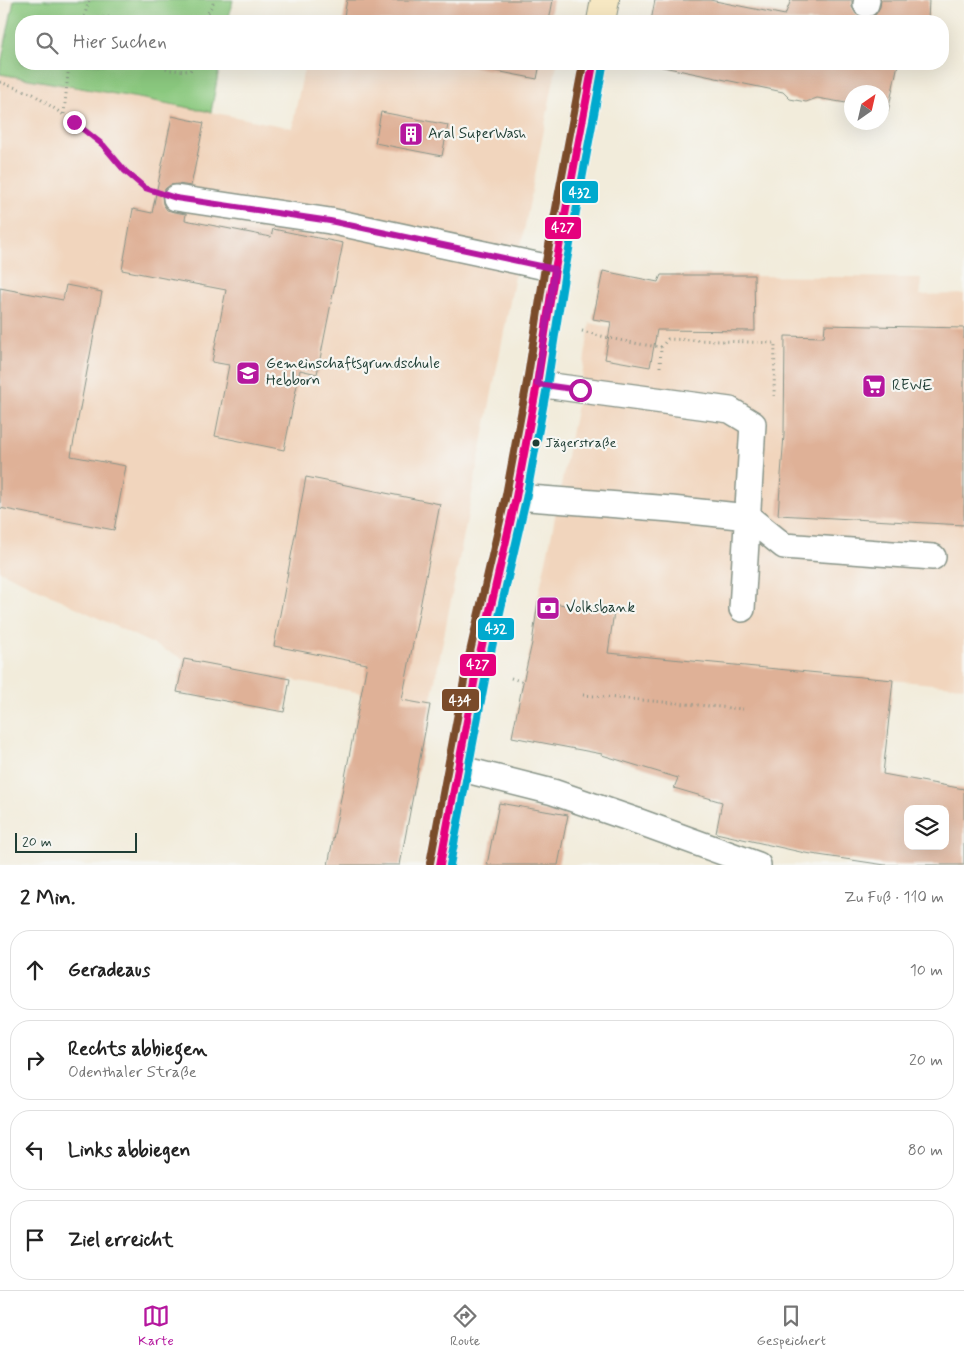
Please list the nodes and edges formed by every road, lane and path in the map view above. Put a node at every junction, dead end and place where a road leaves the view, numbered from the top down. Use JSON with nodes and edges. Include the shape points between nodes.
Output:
{"nodes":[{"id":1,"x":89,"y":0,"type":"edge"},
{"id":2,"x":214,"y":0,"type":"edge"},
{"id":3,"x":605,"y":0,"type":"edge"},
{"id":4,"x":84,"y":15,"type":"edge"},
{"id":5,"x":207,"y":15,"type":"edge"},
{"id":6,"x":602,"y":15,"type":"edge"},
{"id":7,"x":68,"y":70,"type":"edge"},
{"id":8,"x":170,"y":70,"type":"edge"},
{"id":9,"x":191,"y":70,"type":"edge"},
{"id":10,"x":591,"y":70,"type":"edge"},
{"id":11,"x":0,"y":82,"type":"edge"},
{"id":12,"x":64,"y":115,"type":"junction"},
{"id":13,"x":176,"y":198,"type":"joint"},
{"id":14,"x":555,"y":269,"type":"junction"},
{"id":15,"x":547,"y":323,"type":"junction"},
{"id":16,"x":661,"y":346,"type":"junction"},
{"id":17,"x":660,"y":372,"type":"dead end"},
{"id":18,"x":537,"y":384,"type":"junction"},
{"id":19,"x":774,"y":398,"type":"dead end"},
{"id":20,"x":516,"y":497,"type":"junction"},
{"id":21,"x":748,"y":517,"type":"junction"},
{"id":22,"x":933,"y":557,"type":"dead end"},
{"id":23,"x":742,"y":609,"type":"dead end"},
{"id":24,"x":584,"y":695,"type":"dead end"},
{"id":25,"x":743,"y":709,"type":"dead end"},
{"id":26,"x":458,"y":768,"type":"junction"},
{"id":27,"x":440,"y":865,"type":"edge"},
{"id":28,"x":758,"y":865,"type":"edge"}],
"edges":[{"from":1,"to":4,"type":"path"},
{"from":2,"to":5,"type":"path"},
{"from":3,"to":6,"type":"main road"},
{"from":7,"to":12,"type":"path"},
{"from":8,"to":9,"type":"path"},
{"from":10,"to":14,"type":"main road"},
{"from":11,"to":12,"type":"path","via":[[33,94]]},
{"from":12,"to":13,"type":"path","via":[[103,145],[145,188]]},
{"from":13,"to":14,"type":"lane","via":[[330,221]]},
{"from":14,"to":15,"type":"main road"},
{"from":15,"to":16,"type":"path"},
{"from":15,"to":18,"type":"main road"},
{"from":16,"to":17,"type":"path"},
{"from":16,"to":19,"type":"path","via":[[668,338],[775,343]]},
{"from":18,"to":20,"type":"main road"},
{"from":18,"to":21,"type":"lane","via":[[730,410],[753,424]]},
{"from":20,"to":21,"type":"lane"},
{"from":20,"to":26,"type":"main road"},
{"from":21,"to":22,"type":"lane","via":[[784,546]]},
{"from":21,"to":23,"type":"lane"},
{"from":24,"to":25,"type":"path"},
{"from":26,"to":27,"type":"main road"},
{"from":26,"to":28,"type":"lane","via":[[553,792]]}]}
